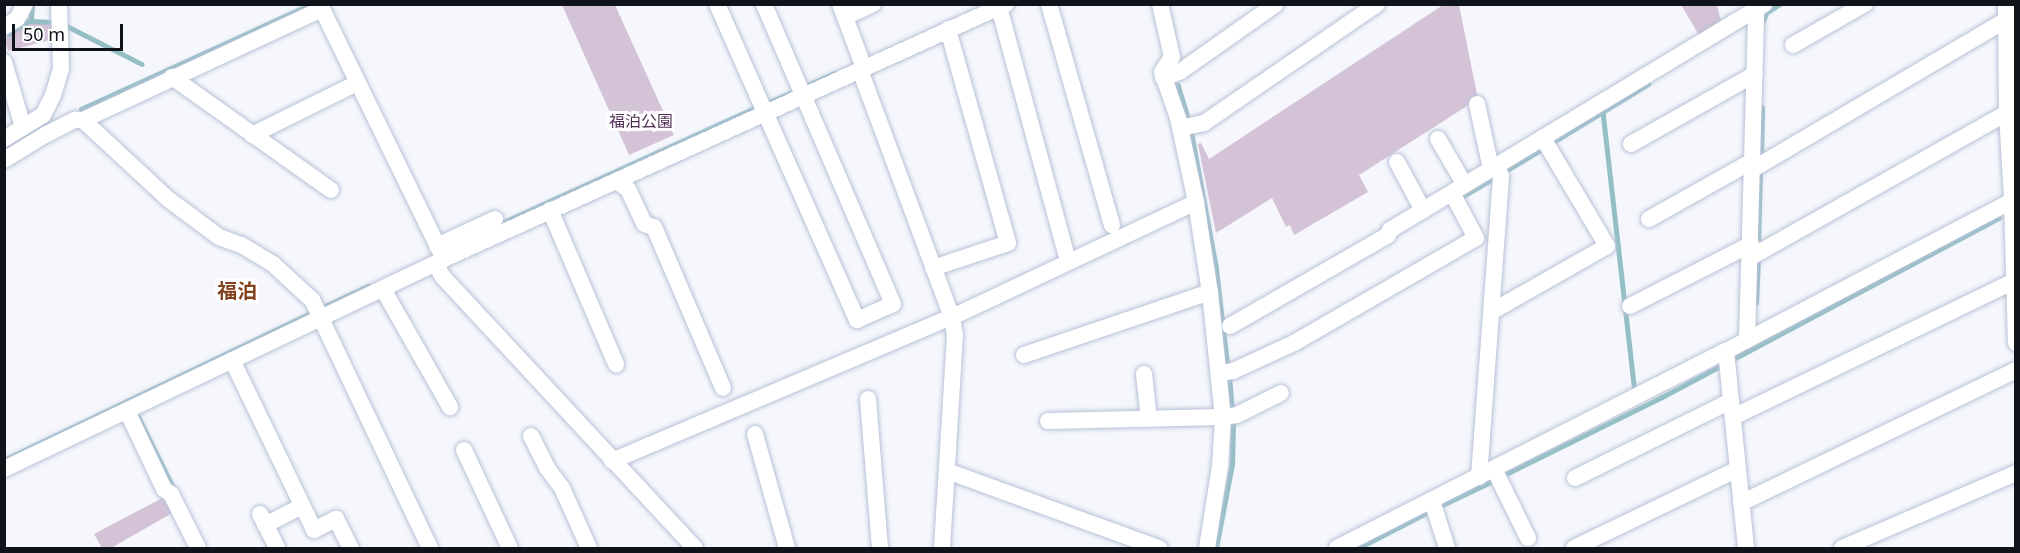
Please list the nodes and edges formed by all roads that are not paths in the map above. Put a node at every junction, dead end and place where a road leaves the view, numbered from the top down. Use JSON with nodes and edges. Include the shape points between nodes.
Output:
{"nodes":[{"id":1,"x":25,"y":4,"type":"edge"},
{"id":2,"x":59,"y":4,"type":"edge"},
{"id":3,"x":717,"y":4,"type":"edge"},
{"id":4,"x":764,"y":4,"type":"edge"},
{"id":5,"x":873,"y":4,"type":"edge"},
{"id":6,"x":1050,"y":4,"type":"edge"},
{"id":7,"x":1160,"y":4,"type":"edge"},
{"id":8,"x":1276,"y":4,"type":"edge"},
{"id":9,"x":1377,"y":4,"type":"edge"},
{"id":10,"x":1865,"y":4,"type":"edge"},
{"id":11,"x":1002,"y":6,"type":"edge"},
{"id":12,"x":327,"y":7,"type":"edge"},
{"id":13,"x":842,"y":11,"type":"edge"},
{"id":14,"x":1758,"y":12,"type":"edge"},
{"id":15,"x":2009,"y":13,"type":"edge"},
{"id":16,"x":4,"y":27,"type":"edge"},
{"id":17,"x":948,"y":29,"type":"junction"},
{"id":18,"x":1793,"y":45,"type":"dead end"},
{"id":19,"x":4,"y":62,"type":"edge"},
{"id":20,"x":861,"y":65,"type":"junction"},
{"id":21,"x":1755,"y":74,"type":"junction"},
{"id":22,"x":171,"y":77,"type":"junction"},
{"id":23,"x":1163,"y":78,"type":"junction"},
{"id":24,"x":357,"y":83,"type":"junction"},
{"id":25,"x":799,"y":91,"type":"junction"},
{"id":26,"x":1477,"y":104,"type":"dead end"},
{"id":27,"x":762,"y":108,"type":"junction"},
{"id":28,"x":48,"y":109,"type":"junction"},
{"id":29,"x":2007,"y":114,"type":"junction"},
{"id":30,"x":83,"y":120,"type":"junction"},
{"id":31,"x":67,"y":124,"type":"junction"},
{"id":32,"x":1188,"y":126,"type":"junction"},
{"id":33,"x":23,"y":127,"type":"junction"},
{"id":34,"x":252,"y":135,"type":"junction"},
{"id":35,"x":4,"y":139,"type":"edge"},
{"id":36,"x":1438,"y":139,"type":"dead end"},
{"id":37,"x":1547,"y":144,"type":"junction"},
{"id":38,"x":1631,"y":144,"type":"dead end"},
{"id":39,"x":4,"y":160,"type":"edge"},
{"id":40,"x":1397,"y":162,"type":"dead end"},
{"id":41,"x":1757,"y":165,"type":"junction"},
{"id":42,"x":1497,"y":171,"type":"junction"},
{"id":43,"x":616,"y":181,"type":"junction"},
{"id":44,"x":332,"y":190,"type":"dead end"},
{"id":45,"x":1457,"y":195,"type":"junction"},
{"id":46,"x":2014,"y":200,"type":"edge"},
{"id":47,"x":1196,"y":202,"type":"junction"},
{"id":48,"x":550,"y":210,"type":"junction"},
{"id":49,"x":1424,"y":210,"type":"junction"},
{"id":50,"x":495,"y":219,"type":"dead end"},
{"id":51,"x":1649,"y":219,"type":"dead end"},
{"id":52,"x":1112,"y":225,"type":"dead end"},
{"id":53,"x":1754,"y":252,"type":"junction"},
{"id":54,"x":1066,"y":253,"type":"dead end"},
{"id":55,"x":439,"y":254,"type":"junction"},
{"id":56,"x":933,"y":268,"type":"junction"},
{"id":57,"x":2014,"y":281,"type":"junction"},
{"id":58,"x":383,"y":289,"type":"junction"},
{"id":59,"x":1210,"y":292,"type":"junction"},
{"id":60,"x":1630,"y":306,"type":"dead end"},
{"id":61,"x":1491,"y":312,"type":"junction"},
{"id":62,"x":319,"y":313,"type":"junction"},
{"id":63,"x":952,"y":317,"type":"junction"},
{"id":64,"x":1230,"y":326,"type":"dead end"},
{"id":65,"x":1748,"y":340,"type":"junction"},
{"id":66,"x":2016,"y":343,"type":"edge"},
{"id":67,"x":1024,"y":355,"type":"dead end"},
{"id":68,"x":1727,"y":358,"type":"junction"},
{"id":69,"x":232,"y":360,"type":"junction"},
{"id":70,"x":616,"y":364,"type":"dead end"},
{"id":71,"x":2016,"y":370,"type":"edge"},
{"id":72,"x":1225,"y":372,"type":"junction"},
{"id":73,"x":1144,"y":374,"type":"dead end"},
{"id":74,"x":723,"y":388,"type":"dead end"},
{"id":75,"x":1281,"y":393,"type":"dead end"},
{"id":76,"x":868,"y":399,"type":"dead end"},
{"id":77,"x":450,"y":407,"type":"dead end"},
{"id":78,"x":1732,"y":409,"type":"junction"},
{"id":79,"x":127,"y":411,"type":"junction"},
{"id":80,"x":1229,"y":416,"type":"junction"},
{"id":81,"x":1149,"y":419,"type":"junction"},
{"id":82,"x":1048,"y":421,"type":"dead end"},
{"id":83,"x":755,"y":434,"type":"dead end"},
{"id":84,"x":531,"y":436,"type":"dead end"},
{"id":85,"x":464,"y":450,"type":"dead end"},
{"id":86,"x":612,"y":461,"type":"junction"},
{"id":87,"x":1738,"y":469,"type":"junction"},
{"id":88,"x":4,"y":470,"type":"edge"},
{"id":89,"x":947,"y":471,"type":"junction"},
{"id":90,"x":2016,"y":473,"type":"edge"},
{"id":91,"x":1493,"y":476,"type":"junction"},
{"id":92,"x":1575,"y":478,"type":"dead end"},
{"id":93,"x":1741,"y":503,"type":"junction"},
{"id":94,"x":302,"y":506,"type":"junction"},
{"id":95,"x":1433,"y":506,"type":"junction"},
{"id":96,"x":1528,"y":538,"type":"dead end"},
{"id":97,"x":198,"y":549,"type":"edge"},
{"id":98,"x":277,"y":549,"type":"edge"},
{"id":99,"x":351,"y":549,"type":"edge"},
{"id":100,"x":429,"y":549,"type":"edge"},
{"id":101,"x":510,"y":549,"type":"edge"},
{"id":102,"x":589,"y":549,"type":"edge"},
{"id":103,"x":694,"y":549,"type":"edge"},
{"id":104,"x":787,"y":549,"type":"edge"},
{"id":105,"x":880,"y":549,"type":"edge"},
{"id":106,"x":942,"y":549,"type":"edge"},
{"id":107,"x":1159,"y":549,"type":"edge"},
{"id":108,"x":1206,"y":549,"type":"edge"},
{"id":109,"x":1337,"y":549,"type":"edge"},
{"id":110,"x":1447,"y":549,"type":"edge"},
{"id":111,"x":1574,"y":549,"type":"edge"},
{"id":112,"x":1746,"y":549,"type":"edge"},
{"id":113,"x":1842,"y":549,"type":"edge"}],
"edges":[{"from":1,"to":16,"type":"street","via":[[17,19]]},
{"from":2,"to":28,"type":"street","via":[[61,68]]},
{"from":3,"to":27,"type":"street"},
{"from":4,"to":25,"type":"street"},
{"from":5,"to":13,"type":"street"},
{"from":6,"to":52,"type":"street"},
{"from":7,"to":23,"type":"street","via":[[1172,57],[1164,68]]},
{"from":8,"to":23,"type":"street","via":[[1181,71]]},
{"from":9,"to":32,"type":"street"},
{"from":10,"to":18,"type":"street"},
{"from":11,"to":17,"type":"street"},
{"from":11,"to":54,"type":"street"},
{"from":12,"to":22,"type":"street"},
{"from":12,"to":24,"type":"street"},
{"from":13,"to":20,"type":"street"},
{"from":14,"to":21,"type":"street"},
{"from":14,"to":37,"type":"street"},
{"from":15,"to":29,"type":"street"},
{"from":15,"to":41,"type":"street"},
{"from":17,"to":20,"type":"street"},
{"from":17,"to":56,"type":"street","via":[[1008,243]]},
{"from":19,"to":33,"type":"street"},
{"from":20,"to":25,"type":"street"},
{"from":20,"to":56,"type":"street"},
{"from":21,"to":38,"type":"street"},
{"from":21,"to":41,"type":"street"},
{"from":22,"to":30,"type":"street"},
{"from":22,"to":34,"type":"street"},
{"from":23,"to":32,"type":"street"},
{"from":24,"to":34,"type":"street"},
{"from":24,"to":55,"type":"street"},
{"from":25,"to":27,"type":"street"},
{"from":25,"to":27,"type":"street","via":[[893,304],[857,320]]},
{"from":26,"to":42,"type":"street"},
{"from":27,"to":43,"type":"street"},
{"from":28,"to":31,"type":"street"},
{"from":28,"to":33,"type":"street"},
{"from":29,"to":46,"type":"street"},
{"from":29,"to":53,"type":"street"},
{"from":30,"to":31,"type":"street"},
{"from":30,"to":62,"type":"street","via":[[168,199],[219,237],[241,244],[273,264],[301,289]]},
{"from":31,"to":39,"type":"street"},
{"from":32,"to":47,"type":"street"},
{"from":33,"to":35,"type":"street"},
{"from":34,"to":44,"type":"street"},
{"from":36,"to":45,"type":"street"},
{"from":37,"to":42,"type":"street"},
{"from":37,"to":61,"type":"street","via":[[1607,246]]},
{"from":40,"to":49,"type":"street"},
{"from":41,"to":51,"type":"street"},
{"from":41,"to":53,"type":"street"},
{"from":42,"to":45,"type":"street"},
{"from":42,"to":61,"type":"street"},
{"from":43,"to":48,"type":"street"},
{"from":43,"to":74,"type":"street","via":[[628,189],[644,224],[654,227]]},
{"from":45,"to":49,"type":"street"},
{"from":45,"to":72,"type":"street","via":[[1476,238],[1294,343]]},
{"from":46,"to":57,"type":"street"},
{"from":46,"to":65,"type":"street"},
{"from":47,"to":59,"type":"street"},
{"from":47,"to":63,"type":"street"},
{"from":48,"to":55,"type":"street"},
{"from":48,"to":70,"type":"street"},
{"from":49,"to":64,"type":"street"},
{"from":50,"to":55,"type":"street"},
{"from":53,"to":60,"type":"street"},
{"from":53,"to":65,"type":"street"},
{"from":55,"to":58,"type":"street"},
{"from":55,"to":86,"type":"street","via":[[443,277]]},
{"from":56,"to":63,"type":"street"},
{"from":57,"to":66,"type":"street"},
{"from":57,"to":78,"type":"street"},
{"from":58,"to":62,"type":"street"},
{"from":58,"to":77,"type":"street"},
{"from":59,"to":67,"type":"street"},
{"from":59,"to":72,"type":"street"},
{"from":61,"to":91,"type":"street"},
{"from":62,"to":69,"type":"street"},
{"from":62,"to":100,"type":"street"},
{"from":63,"to":86,"type":"street"},
{"from":63,"to":89,"type":"street","via":[[955,335]]},
{"from":65,"to":68,"type":"street"},
{"from":68,"to":78,"type":"street"},
{"from":68,"to":91,"type":"street"},
{"from":69,"to":79,"type":"street"},
{"from":69,"to":94,"type":"street"},
{"from":71,"to":93,"type":"street"},
{"from":72,"to":80,"type":"street"},
{"from":73,"to":81,"type":"street"},
{"from":75,"to":80,"type":"street"},
{"from":76,"to":105,"type":"street"},
{"from":78,"to":87,"type":"street"},
{"from":78,"to":92,"type":"street"},
{"from":79,"to":88,"type":"street"},
{"from":79,"to":97,"type":"street"},
{"from":80,"to":81,"type":"street"},
{"from":80,"to":108,"type":"street"},
{"from":81,"to":82,"type":"street"},
{"from":83,"to":104,"type":"street"},
{"from":84,"to":102,"type":"street","via":[[562,488]]},
{"from":85,"to":101,"type":"street"},
{"from":86,"to":103,"type":"street"},
{"from":87,"to":93,"type":"street"},
{"from":87,"to":111,"type":"street"},
{"from":89,"to":106,"type":"street"},
{"from":89,"to":107,"type":"street"},
{"from":90,"to":113,"type":"street"},
{"from":91,"to":95,"type":"street"},
{"from":91,"to":96,"type":"street"},
{"from":93,"to":112,"type":"street"},
{"from":94,"to":98,"type":"street","via":[[263,520]]},
{"from":94,"to":99,"type":"street","via":[[314,530],[336,519]]},
{"from":95,"to":109,"type":"street"},
{"from":95,"to":110,"type":"street"}]}
